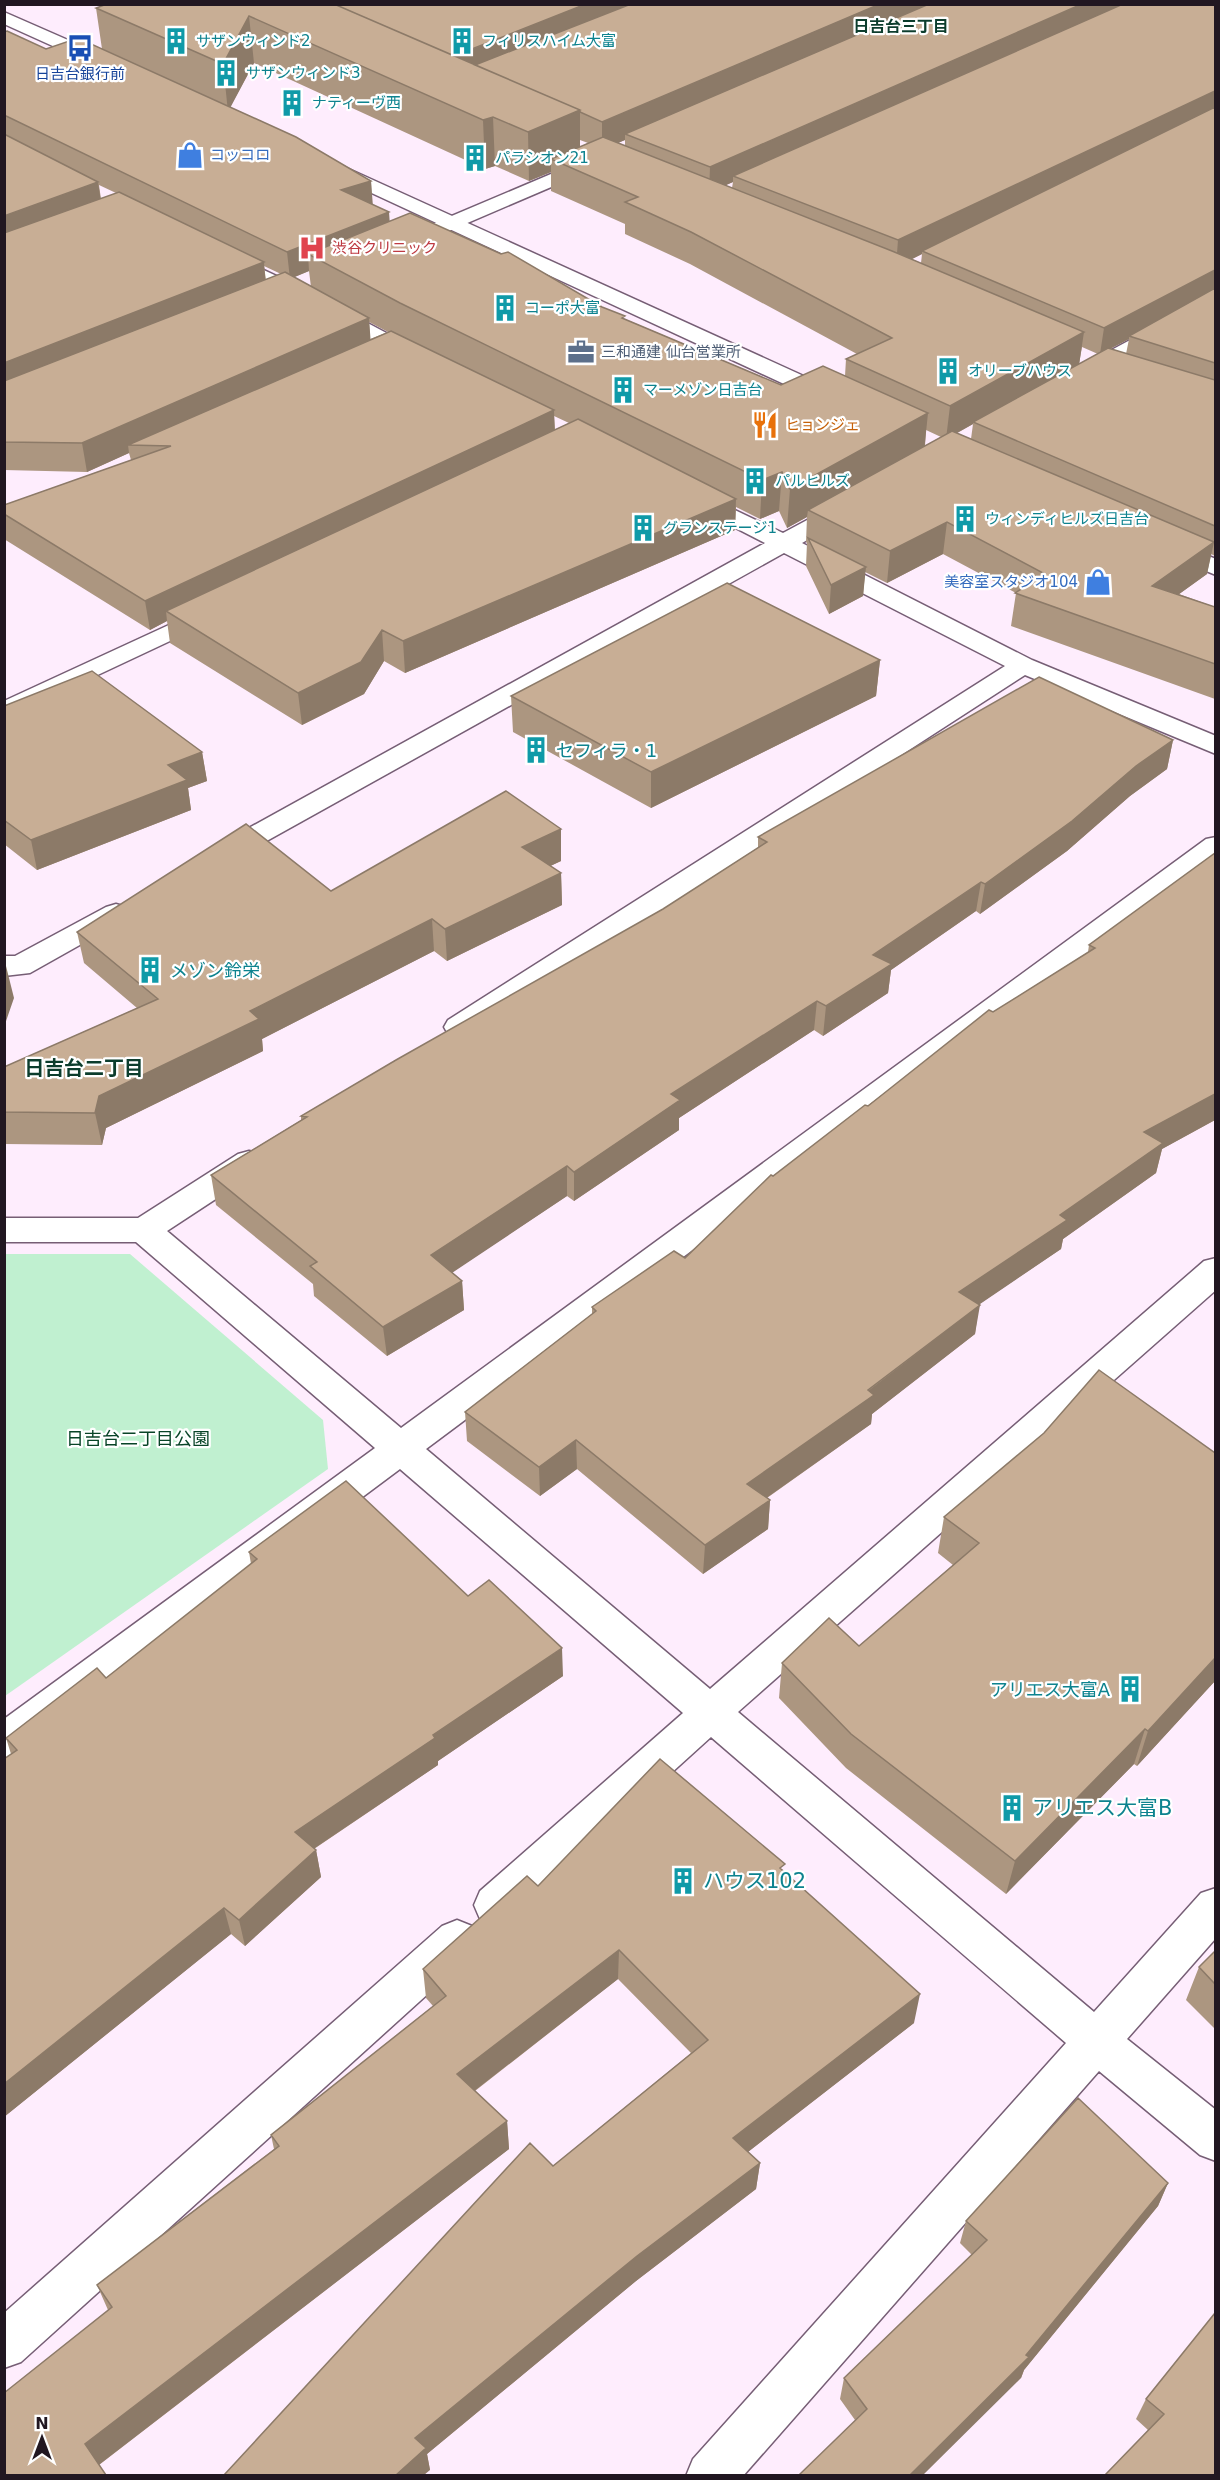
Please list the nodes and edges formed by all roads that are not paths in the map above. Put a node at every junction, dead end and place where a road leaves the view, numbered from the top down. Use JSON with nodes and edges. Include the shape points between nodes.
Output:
{"nodes":[{"id":1,"x":4,"y":17,"type":"edge"},
{"id":2,"x":122,"y":71,"type":"edge"},
{"id":3,"x":580,"y":149,"type":"edge"},
{"id":4,"x":315,"y":159,"type":"edge"},
{"id":5,"x":454,"y":223,"type":"junction"},
{"id":6,"x":210,"y":251,"type":"edge"},
{"id":7,"x":387,"y":251,"type":"edge"},
{"id":8,"x":312,"y":281,"type":"dead end"},
{"id":9,"x":291,"y":290,"type":"junction"},
{"id":10,"x":268,"y":298,"type":"edge"},
{"id":11,"x":1215,"y":300,"type":"edge"},
{"id":12,"x":393,"y":347,"type":"junction"},
{"id":13,"x":1080,"y":355,"type":"edge"},
{"id":14,"x":372,"y":357,"type":"edge"},
{"id":15,"x":1101,"y":364,"type":"junction"},
{"id":16,"x":434,"y":367,"type":"edge"},
{"id":17,"x":1132,"y":375,"type":"edge"},
{"id":18,"x":1061,"y":387,"type":"edge"},
{"id":19,"x":856,"y":409,"type":"edge"},
{"id":20,"x":671,"y":486,"type":"edge"},
{"id":21,"x":863,"y":499,"type":"edge"},
{"id":22,"x":1151,"y":540,"type":"edge"},
{"id":23,"x":784,"y":544,"type":"junction"},
{"id":24,"x":1215,"y":568,"type":"edge"},
{"id":25,"x":232,"y":603,"type":"edge"},
{"id":26,"x":1023,"y":665,"type":"junction"},
{"id":27,"x":4,"y":711,"type":"edge"},
{"id":28,"x":1215,"y":746,"type":"edge"},
{"id":29,"x":1215,"y":845,"type":"edge"},
{"id":30,"x":198,"y":868,"type":"edge"},
{"id":31,"x":135,"y":902,"type":"edge"},
{"id":32,"x":4,"y":966,"type":"edge"},
{"id":33,"x":434,"y":1044,"type":"edge"},
{"id":34,"x":274,"y":1146,"type":"edge"},
{"id":35,"x":4,"y":1230,"type":"edge"},
{"id":36,"x":144,"y":1230,"type":"junction"},
{"id":37,"x":1215,"y":1270,"type":"edge"},
{"id":38,"x":400,"y":1447,"type":"junction"},
{"id":39,"x":710,"y":1713,"type":"junction"},
{"id":40,"x":4,"y":1742,"type":"edge"},
{"id":41,"x":1215,"y":1907,"type":"edge"},
{"id":42,"x":1097,"y":2042,"type":"junction"},
{"id":43,"x":1215,"y":2139,"type":"edge"},
{"id":44,"x":4,"y":2345,"type":"edge"},
{"id":45,"x":710,"y":2475,"type":"edge"}],
"edges":[{"from":1,"to":2,"type":"street"},
{"from":3,"to":5,"type":"street","via":[[608,158]]},
{"from":4,"to":5,"type":"street"},
{"from":5,"to":7,"type":"street"},
{"from":5,"to":19,"type":"street"},
{"from":6,"to":9,"type":"street"},
{"from":8,"to":9,"type":"street"},
{"from":9,"to":10,"type":"street"},
{"from":9,"to":12,"type":"street"},
{"from":11,"to":15,"type":"street"},
{"from":12,"to":14,"type":"street"},
{"from":12,"to":16,"type":"street"},
{"from":13,"to":15,"type":"street"},
{"from":15,"to":17,"type":"street"},
{"from":15,"to":18,"type":"street"},
{"from":20,"to":23,"type":"street"},
{"from":21,"to":23,"type":"street"},
{"from":22,"to":24,"type":"street"},
{"from":23,"to":26,"type":"street"},
{"from":23,"to":30,"type":"street"},
{"from":25,"to":27,"type":"street"},
{"from":26,"to":28,"type":"street"},
{"from":26,"to":33,"type":"street"},
{"from":29,"to":38,"type":"street"},
{"from":31,"to":32,"type":"street","via":[[20,966]]},
{"from":34,"to":36,"type":"street"},
{"from":35,"to":36,"type":"street"},
{"from":36,"to":38,"type":"street"},
{"from":37,"to":39,"type":"street"},
{"from":38,"to":39,"type":"street"},
{"from":38,"to":40,"type":"street"},
{"from":39,"to":42,"type":"street"},
{"from":39,"to":44,"type":"street"},
{"from":41,"to":42,"type":"street"},
{"from":42,"to":43,"type":"street"},
{"from":42,"to":45,"type":"street"}]}
